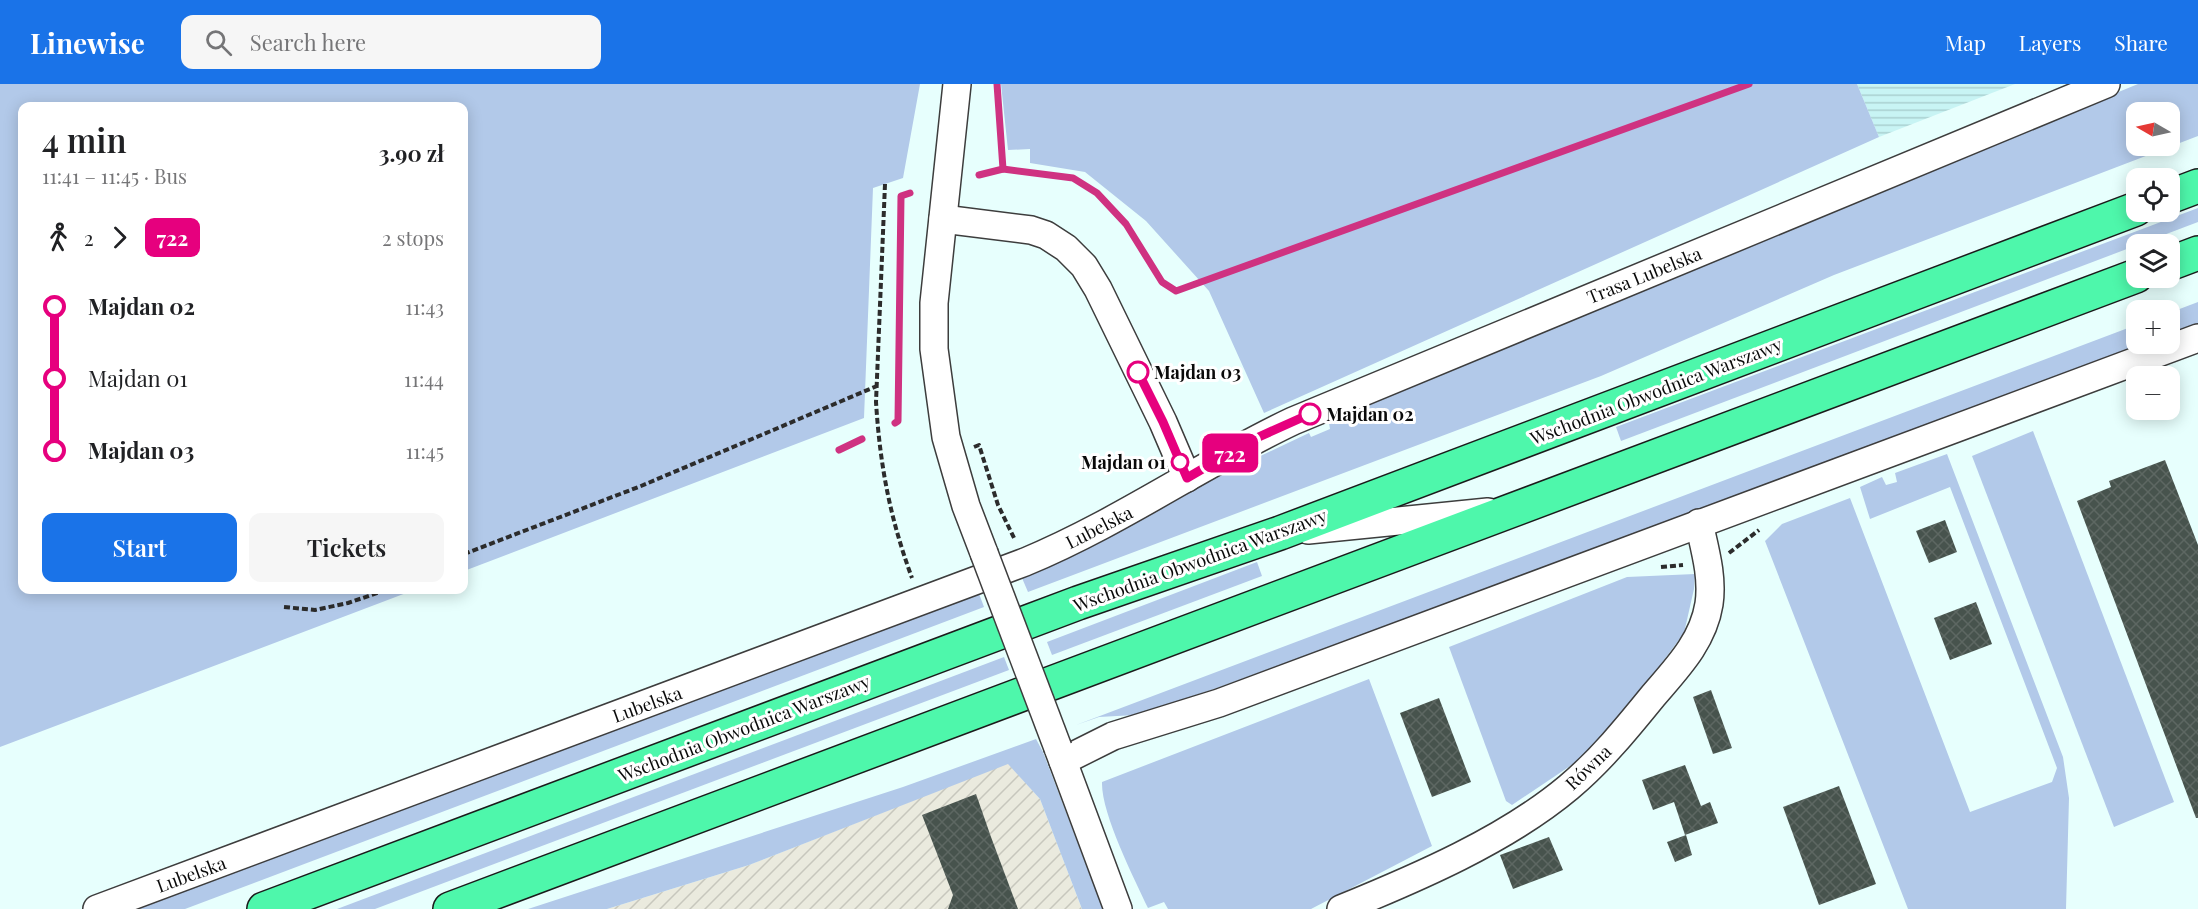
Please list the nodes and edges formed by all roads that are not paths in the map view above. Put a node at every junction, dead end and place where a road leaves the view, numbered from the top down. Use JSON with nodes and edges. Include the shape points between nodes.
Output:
{"nodes":[{"id":1,"x":957,"y":84,"type":"edge"},
{"id":2,"x":2106,"y":84,"type":"edge"},
{"id":3,"x":2198,"y":186,"type":"edge"},
{"id":4,"x":2180,"y":193,"type":"edge"},
{"id":5,"x":2126,"y":213,"type":"edge"},
{"id":6,"x":943,"y":219,"type":"junction"},
{"id":7,"x":2198,"y":253,"type":"edge"},
{"id":8,"x":2180,"y":260,"type":"edge"},
{"id":9,"x":2126,"y":280,"type":"edge"},
{"id":10,"x":2198,"y":338,"type":"edge"},
{"id":11,"x":1187,"y":478,"type":"junction"},
{"id":12,"x":1520,"y":508,"type":"junction"},
{"id":13,"x":1699,"y":524,"type":"junction"},
{"id":14,"x":1280,"y":533,"type":"junction"},
{"id":15,"x":1060,"y":755,"type":"junction"},
{"id":16,"x":97,"y":909,"type":"edge"},
{"id":17,"x":264,"y":909,"type":"edge"},
{"id":18,"x":450,"y":909,"type":"edge"},
{"id":19,"x":1118,"y":909,"type":"edge"},
{"id":20,"x":1341,"y":909,"type":"edge"}],
"edges":[{"from":1,"to":6,"type":"street"},
{"from":2,"to":11,"type":"street","name":"Trasa Lubelska","via":[[1293,421]]},
{"from":3,"to":4,"type":"highway"},
{"from":5,"to":14,"type":"highway","name":"Wschodnia Obwodnica Warszawy"},
{"from":6,"to":11,"type":"street","via":[[1046,235],[1084,266]]},
{"from":6,"to":15,"type":"street","bridge":true,"via":[[934,303],[934,349],[946,436],[984,553]]},
{"from":7,"to":8,"type":"highway"},
{"from":9,"to":12,"type":"highway"},
{"from":10,"to":13,"type":"street"},
{"from":11,"to":16,"type":"street","name":"Lubelska","via":[[1048,553]]},
{"from":12,"to":14,"type":"street"},
{"from":12,"to":18,"type":"highway"},
{"from":13,"to":15,"type":"street","via":[[1230,699]]},
{"from":13,"to":20,"type":"street","name":"Równa","via":[[1710,585],[1704,623],[1686,658],[1624,731],[1586,771],[1530,815],[1467,853]]},
{"from":14,"to":17,"type":"highway","name":"Wschodnia Obwodnica Warszawy","via":[[1078,603]]},
{"from":15,"to":19,"type":"street"}]}
